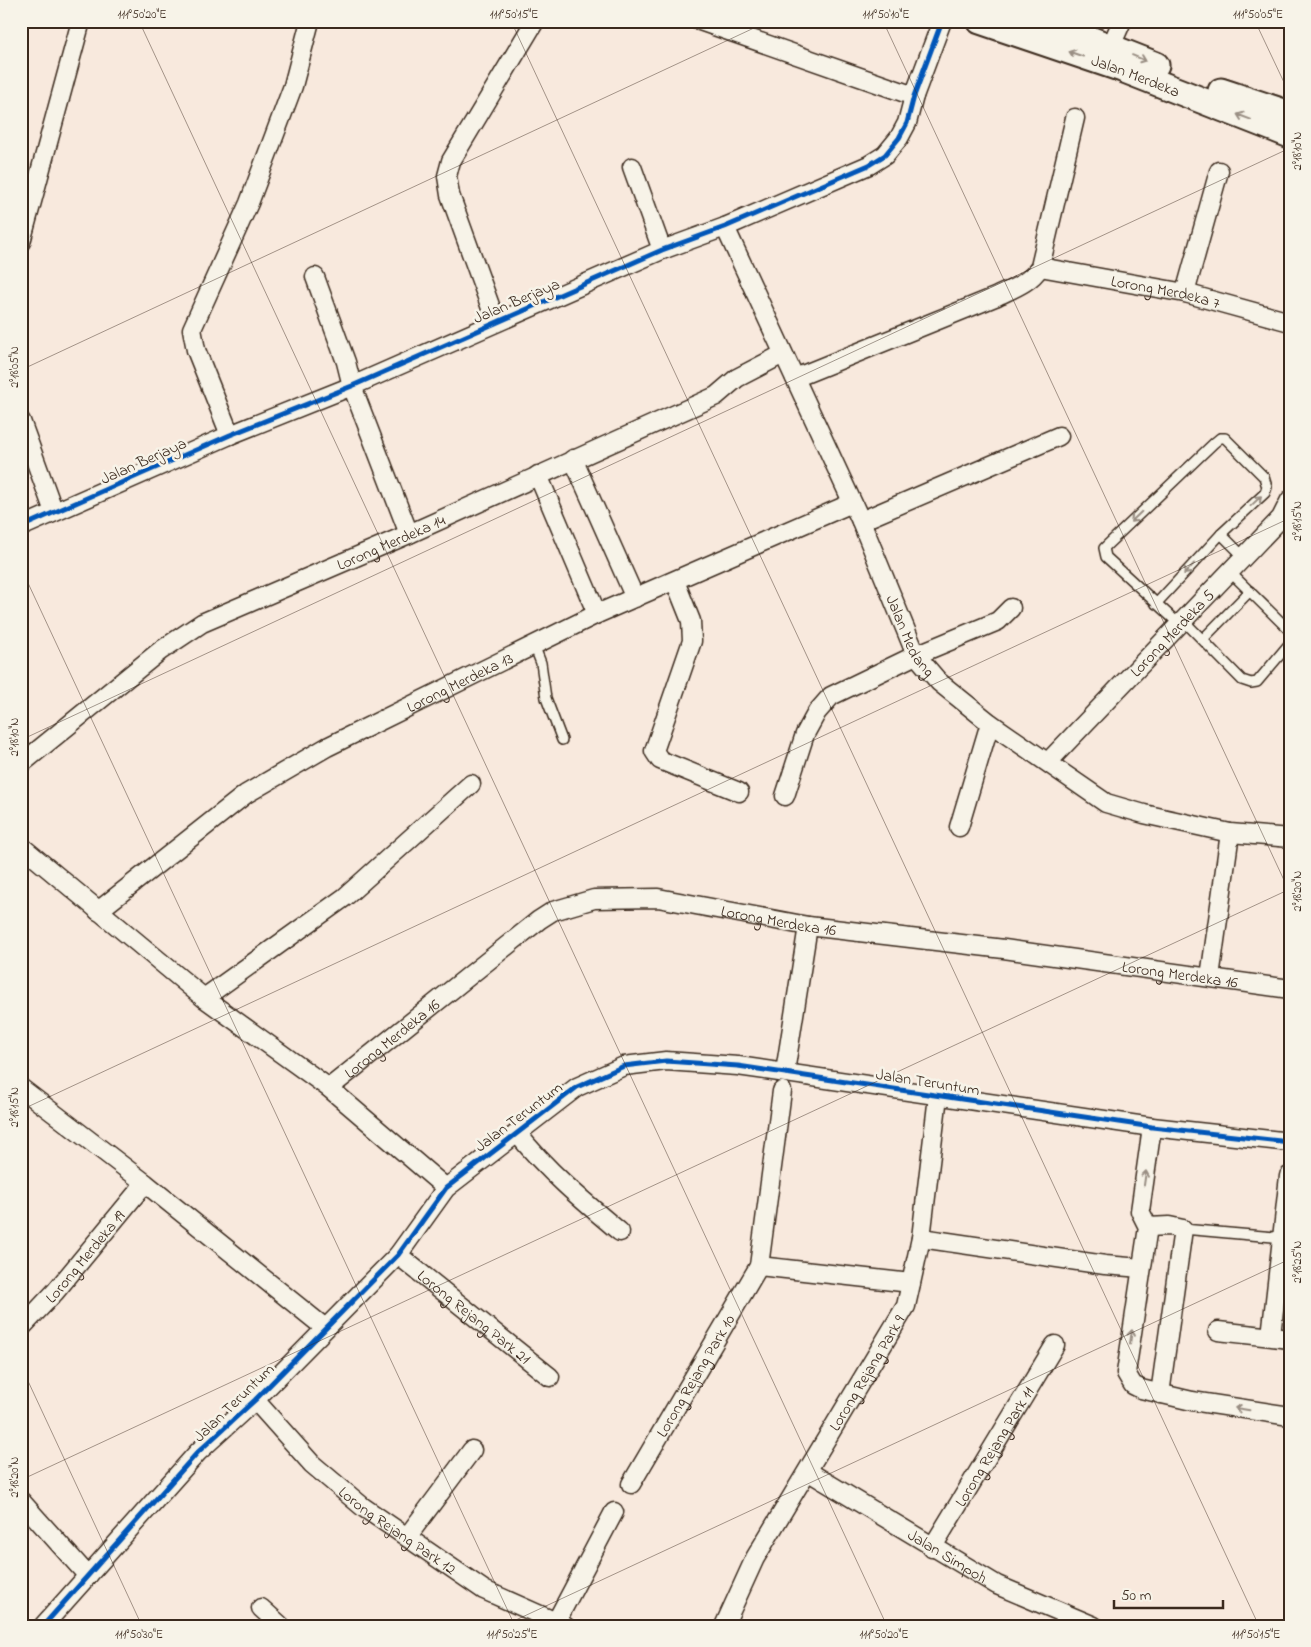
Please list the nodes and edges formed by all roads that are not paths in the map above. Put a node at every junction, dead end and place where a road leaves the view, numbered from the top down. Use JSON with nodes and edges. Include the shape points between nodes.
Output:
{"nodes":[{"id":1,"x":80,"y":21,"type":"edge"},
{"id":2,"x":310,"y":21,"type":"edge"},
{"id":3,"x":535,"y":21,"type":"edge"},
{"id":4,"x":700,"y":21,"type":"edge"},
{"id":5,"x":942,"y":21,"type":"edge"},
{"id":6,"x":980,"y":21,"type":"edge"},
{"id":7,"x":1044,"y":21,"type":"edge"},
{"id":8,"x":1122,"y":21,"type":"edge"},
{"id":9,"x":1111,"y":46,"type":"junction"},
{"id":10,"x":914,"y":96,"type":"junction"},
{"id":11,"x":1290,"y":114,"type":"edge"},
{"id":12,"x":1075,"y":118,"type":"dead end"},
{"id":13,"x":1290,"y":135,"type":"edge"},
{"id":14,"x":632,"y":167,"type":"dead end"},
{"id":15,"x":1219,"y":171,"type":"dead end"},
{"id":16,"x":724,"y":227,"type":"junction"},
{"id":17,"x":21,"y":242,"type":"edge"},
{"id":18,"x":662,"y":250,"type":"junction"},
{"id":19,"x":1040,"y":268,"type":"junction"},
{"id":20,"x":314,"y":277,"type":"dead end"},
{"id":21,"x":1185,"y":293,"type":"junction"},
{"id":22,"x":496,"y":322,"type":"junction"},
{"id":23,"x":1290,"y":322,"type":"edge"},
{"id":24,"x":782,"y":354,"type":"junction"},
{"id":25,"x":795,"y":378,"type":"junction"},
{"id":26,"x":352,"y":386,"type":"junction"},
{"id":27,"x":21,"y":421,"type":"edge"},
{"id":28,"x":230,"y":436,"type":"junction"},
{"id":29,"x":1059,"y":436,"type":"dead end"},
{"id":30,"x":573,"y":460,"type":"junction"},
{"id":31,"x":538,"y":475,"type":"junction"},
{"id":32,"x":1290,"y":500,"type":"edge"},
{"id":33,"x":852,"y":503,"type":"junction"},
{"id":34,"x":54,"y":512,"type":"junction"},
{"id":35,"x":860,"y":521,"type":"junction"},
{"id":36,"x":1285,"y":523,"type":"edge"},
{"id":37,"x":21,"y":527,"type":"edge"},
{"id":38,"x":410,"y":534,"type":"junction"},
{"id":39,"x":1221,"y":534,"type":"junction"},
{"id":40,"x":1244,"y":557,"type":"junction"},
{"id":41,"x":1230,"y":572,"type":"junction"},
{"id":42,"x":676,"y":581,"type":"junction"},
{"id":43,"x":1250,"y":591,"type":"junction"},
{"id":44,"x":636,"y":598,"type":"junction"},
{"id":45,"x":1156,"y":604,"type":"junction"},
{"id":46,"x":1011,"y":608,"type":"dead end"},
{"id":47,"x":597,"y":614,"type":"junction"},
{"id":48,"x":1182,"y":623,"type":"junction"},
{"id":49,"x":1290,"y":632,"type":"edge"},
{"id":50,"x":1203,"y":639,"type":"junction"},
{"id":51,"x":1290,"y":643,"type":"edge"},
{"id":52,"x":534,"y":645,"type":"junction"},
{"id":53,"x":916,"y":655,"type":"junction"},
{"id":54,"x":990,"y":723,"type":"junction"},
{"id":55,"x":562,"y":740,"type":"dead end"},
{"id":56,"x":1048,"y":762,"type":"junction"},
{"id":57,"x":21,"y":764,"type":"edge"},
{"id":58,"x":471,"y":784,"type":"dead end"},
{"id":59,"x":739,"y":792,"type":"dead end"},
{"id":60,"x":785,"y":796,"type":"dead end"},
{"id":61,"x":959,"y":827,"type":"dead end"},
{"id":62,"x":1230,"y":833,"type":"junction"},
{"id":63,"x":1290,"y":838,"type":"edge"},
{"id":64,"x":21,"y":846,"type":"edge"},
{"id":65,"x":98,"y":911,"type":"junction"},
{"id":66,"x":808,"y":926,"type":"junction"},
{"id":67,"x":1210,"y":977,"type":"junction"},
{"id":68,"x":1290,"y":988,"type":"edge"},
{"id":69,"x":204,"y":998,"type":"junction"},
{"id":70,"x":785,"y":1072,"type":"junction"},
{"id":71,"x":329,"y":1088,"type":"junction"},
{"id":72,"x":782,"y":1091,"type":"dead end"},
{"id":73,"x":24,"y":1096,"type":"edge"},
{"id":74,"x":938,"y":1096,"type":"junction"},
{"id":75,"x":1152,"y":1128,"type":"junction"},
{"id":76,"x":517,"y":1133,"type":"junction"},
{"id":77,"x":1290,"y":1142,"type":"edge"},
{"id":78,"x":1289,"y":1176,"type":"edge"},
{"id":79,"x":145,"y":1183,"type":"junction"},
{"id":80,"x":446,"y":1188,"type":"junction"},
{"id":81,"x":1148,"y":1227,"type":"junction"},
{"id":82,"x":1183,"y":1229,"type":"junction"},
{"id":83,"x":620,"y":1232,"type":"dead end"},
{"id":84,"x":921,"y":1238,"type":"junction"},
{"id":85,"x":1286,"y":1238,"type":"edge"},
{"id":86,"x":398,"y":1255,"type":"junction"},
{"id":87,"x":759,"y":1266,"type":"junction"},
{"id":88,"x":1141,"y":1268,"type":"junction"},
{"id":89,"x":910,"y":1283,"type":"junction"},
{"id":90,"x":21,"y":1328,"type":"edge"},
{"id":91,"x":325,"y":1328,"type":"junction"},
{"id":92,"x":1218,"y":1331,"type":"dead end"},
{"id":93,"x":1271,"y":1336,"type":"junction"},
{"id":94,"x":1290,"y":1339,"type":"edge"},
{"id":95,"x":1055,"y":1345,"type":"dead end"},
{"id":96,"x":550,"y":1377,"type":"dead end"},
{"id":97,"x":1160,"y":1394,"type":"junction"},
{"id":98,"x":255,"y":1400,"type":"junction"},
{"id":99,"x":1290,"y":1416,"type":"edge"},
{"id":100,"x":472,"y":1450,"type":"dead end"},
{"id":101,"x":808,"y":1472,"type":"junction"},
{"id":102,"x":631,"y":1484,"type":"dead end"},
{"id":103,"x":21,"y":1501,"type":"edge"},
{"id":104,"x":614,"y":1512,"type":"dead end"},
{"id":105,"x":407,"y":1537,"type":"junction"},
{"id":106,"x":932,"y":1548,"type":"junction"},
{"id":107,"x":88,"y":1576,"type":"junction"},
{"id":108,"x":261,"y":1608,"type":"dead end"},
{"id":109,"x":561,"y":1624,"type":"edge"},
{"id":110,"x":279,"y":1625,"type":"edge"},
{"id":111,"x":43,"y":1626,"type":"edge"},
{"id":112,"x":724,"y":1626,"type":"edge"},
{"id":113,"x":1094,"y":1626,"type":"edge"}],
"edges":[{"from":1,"to":17,"type":"street"},
{"from":2,"to":28,"type":"street","via":[[293,86],[249,202],[192,329],[196,350]]},
{"from":3,"to":22,"type":"street","via":[[451,161],[447,176],[450,195]]},
{"from":4,"to":10,"type":"street"},
{"from":5,"to":10,"type":"street","name":"Jalan Berjaya"},
{"from":13,"to":6,"type":"main road","name":"Jalan Merdeka","one_way":true,"via":[[1122,69]]},
{"from":7,"to":9,"type":"main road","name":"Jalan Merdeka"},
{"from":8,"to":9,"type":"street"},
{"from":9,"to":11,"type":"main road","name":"Jalan Merdeka","one_way":true,"via":[[1228,94]]},
{"from":10,"to":16,"type":"street","name":"Jalan Berjaya","via":[[907,123],[885,155]]},
{"from":12,"to":19,"type":"street"},
{"from":14,"to":18,"type":"street"},
{"from":15,"to":21,"type":"street"},
{"from":16,"to":18,"type":"street","name":"Jalan Berjaya"},
{"from":16,"to":24,"type":"street","name":"Jalan Medang"},
{"from":18,"to":22,"type":"street","name":"Jalan Berjaya"},
{"from":19,"to":21,"type":"street","name":"Lorong Merdeka 7"},
{"from":19,"to":25,"type":"street","via":[[1024,283],[994,297]]},
{"from":20,"to":26,"type":"street"},
{"from":21,"to":23,"type":"street","name":"Lorong Merdeka 7"},
{"from":22,"to":26,"type":"street","name":"Jalan Berjaya"},
{"from":24,"to":25,"type":"street","name":"Jalan Medang"},
{"from":24,"to":30,"type":"street","name":"Lorong Merdeka 14","via":[[737,378],[716,396]]},
{"from":25,"to":33,"type":"street","name":"Jalan Medang"},
{"from":26,"to":28,"type":"street","name":"Jalan Berjaya"},
{"from":26,"to":38,"type":"street"},
{"from":27,"to":34,"type":"street"},
{"from":28,"to":34,"type":"street","name":"Jalan Berjaya"},
{"from":29,"to":35,"type":"street"},
{"from":30,"to":31,"type":"street","name":"Lorong Merdeka 14"},
{"from":30,"to":44,"type":"street"},
{"from":31,"to":38,"type":"street","name":"Lorong Merdeka 14"},
{"from":31,"to":47,"type":"street"},
{"from":32,"to":36,"type":"street","name":"Lorong Merdeka 5"},
{"from":33,"to":35,"type":"street","name":"Jalan Medang"},
{"from":33,"to":42,"type":"street","name":"Lorong Merdeka 13"},
{"from":34,"to":37,"type":"street","name":"Jalan Berjaya"},
{"from":35,"to":53,"type":"street","name":"Jalan Medang"},
{"from":36,"to":40,"type":"street","name":"Lorong Merdeka 5"},
{"from":38,"to":57,"type":"street","name":"Lorong Merdeka 14","via":[[202,623],[180,636]]},
{"from":39,"to":40,"type":"lane"},
{"from":39,"to":45,"type":"lane","one_way":true},
{"from":39,"to":45,"type":"lane","one_way":true,"via":[[1265,492],[1267,485],[1264,477],[1230,441],[1220,438],[1104,548],[1106,557]]},
{"from":40,"to":41,"type":"street","name":"Lorong Merdeka 5"},
{"from":41,"to":43,"type":"lane"},
{"from":41,"to":48,"type":"street","name":"Lorong Merdeka 5"},
{"from":42,"to":44,"type":"street","name":"Lorong Merdeka 13"},
{"from":42,"to":59,"type":"street","via":[[691,621],[692,641],[654,751],[660,760]]},
{"from":43,"to":49,"type":"lane"},
{"from":43,"to":50,"type":"lane"},
{"from":44,"to":47,"type":"street","name":"Lorong Merdeka 13"},
{"from":45,"to":48,"type":"lane"},
{"from":46,"to":53,"type":"street","via":[[998,620]]},
{"from":47,"to":52,"type":"street","name":"Lorong Merdeka 13"},
{"from":48,"to":50,"type":"lane"},
{"from":48,"to":56,"type":"street","name":"Lorong Merdeka 5"},
{"from":50,"to":51,"type":"lane","via":[[1242,680],[1251,683],[1257,682]]},
{"from":52,"to":55,"type":"lane","via":[[541,663],[546,698]]},
{"from":52,"to":65,"type":"street","name":"Lorong Merdeka 13","via":[[326,747],[246,794]]},
{"from":53,"to":54,"type":"street","name":"Jalan Medang","via":[[939,682]]},
{"from":53,"to":60,"type":"street","via":[[831,696],[817,712],[805,734]]},
{"from":54,"to":56,"type":"street","name":"Jalan Medang"},
{"from":54,"to":61,"type":"street"},
{"from":56,"to":62,"type":"street","name":"Jalan Medang","via":[[1106,803]]},
{"from":58,"to":69,"type":"street","via":[[345,896]]},
{"from":62,"to":63,"type":"street","name":"Jalan Medang"},
{"from":62,"to":67,"type":"street"},
{"from":64,"to":65,"type":"street"},
{"from":65,"to":69,"type":"street"},
{"from":66,"to":67,"type":"street","name":"Lorong Merdeka 16"},
{"from":66,"to":70,"type":"street"},
{"from":66,"to":71,"type":"street","name":"Lorong Merdeka 16","via":[[658,898],[594,899],[566,906],[539,920]]},
{"from":67,"to":68,"type":"street","name":"Lorong Merdeka 16"},
{"from":69,"to":71,"type":"street"},
{"from":70,"to":74,"type":"street","name":"Jalan Teruntum"},
{"from":70,"to":76,"type":"street","name":"Jalan Teruntum","via":[[694,1062],[650,1062],[624,1066],[577,1087]]},
{"from":71,"to":80,"type":"street"},
{"from":72,"to":87,"type":"street","name":"Lorong Rejang Park 10"},
{"from":73,"to":79,"type":"street"},
{"from":74,"to":75,"type":"street","name":"Jalan Teruntum"},
{"from":74,"to":84,"type":"street","name":"Lorong Rejang Park 9"},
{"from":75,"to":77,"type":"street","name":"Jalan Teruntum"},
{"from":81,"to":75,"type":"street","one_way":true,"via":[[1140,1211]]},
{"from":76,"to":80,"type":"street","name":"Jalan Teruntum"},
{"from":76,"to":83,"type":"street","via":[[534,1156],[563,1184]]},
{"from":78,"to":85,"type":"street"},
{"from":79,"to":90,"type":"street","name":"Lorong Merdeka 19"},
{"from":79,"to":91,"type":"street"},
{"from":80,"to":86,"type":"street","name":"Jalan Teruntum"},
{"from":81,"to":82,"type":"street"},
{"from":81,"to":88,"type":"street"},
{"from":82,"to":85,"type":"lane"},
{"from":82,"to":97,"type":"street"},
{"from":84,"to":88,"type":"street"},
{"from":84,"to":89,"type":"street","name":"Lorong Rejang Park 9"},
{"from":85,"to":93,"type":"street"},
{"from":86,"to":91,"type":"street","name":"Jalan Teruntum"},
{"from":86,"to":96,"type":"street","name":"Lorong Rejang Park 21"},
{"from":87,"to":89,"type":"street"},
{"from":87,"to":102,"type":"street","name":"Lorong Rejang Park 10"},
{"from":97,"to":88,"type":"street","one_way":true,"via":[[1133,1385],[1126,1373]]},
{"from":89,"to":101,"type":"street","name":"Lorong Rejang Park 9","via":[[906,1306]]},
{"from":91,"to":98,"type":"street","name":"Jalan Teruntum"},
{"from":92,"to":93,"type":"street"},
{"from":93,"to":94,"type":"street"},
{"from":95,"to":106,"type":"street","name":"Lorong Rejang Park 11"},
{"from":99,"to":97,"type":"street","one_way":true},
{"from":98,"to":105,"type":"street","name":"Lorong Rejang Park 12","via":[[312,1464],[363,1508]]},
{"from":98,"to":107,"type":"street","name":"Jalan Teruntum","via":[[198,1452]]},
{"from":100,"to":105,"type":"street"},
{"from":101,"to":106,"type":"street","name":"Jalan Simpoh"},
{"from":101,"to":112,"type":"street","name":"Lorong Rejang Park 9","via":[[755,1558]]},
{"from":103,"to":107,"type":"street"},
{"from":104,"to":109,"type":"street"},
{"from":105,"to":109,"type":"street","name":"Lorong Rejang Park 12","via":[[484,1590]]},
{"from":106,"to":113,"type":"street","name":"Jalan Simpoh","via":[[997,1586]]},
{"from":107,"to":111,"type":"street","name":"Jalan Teruntum"},
{"from":108,"to":110,"type":"street"}]}
